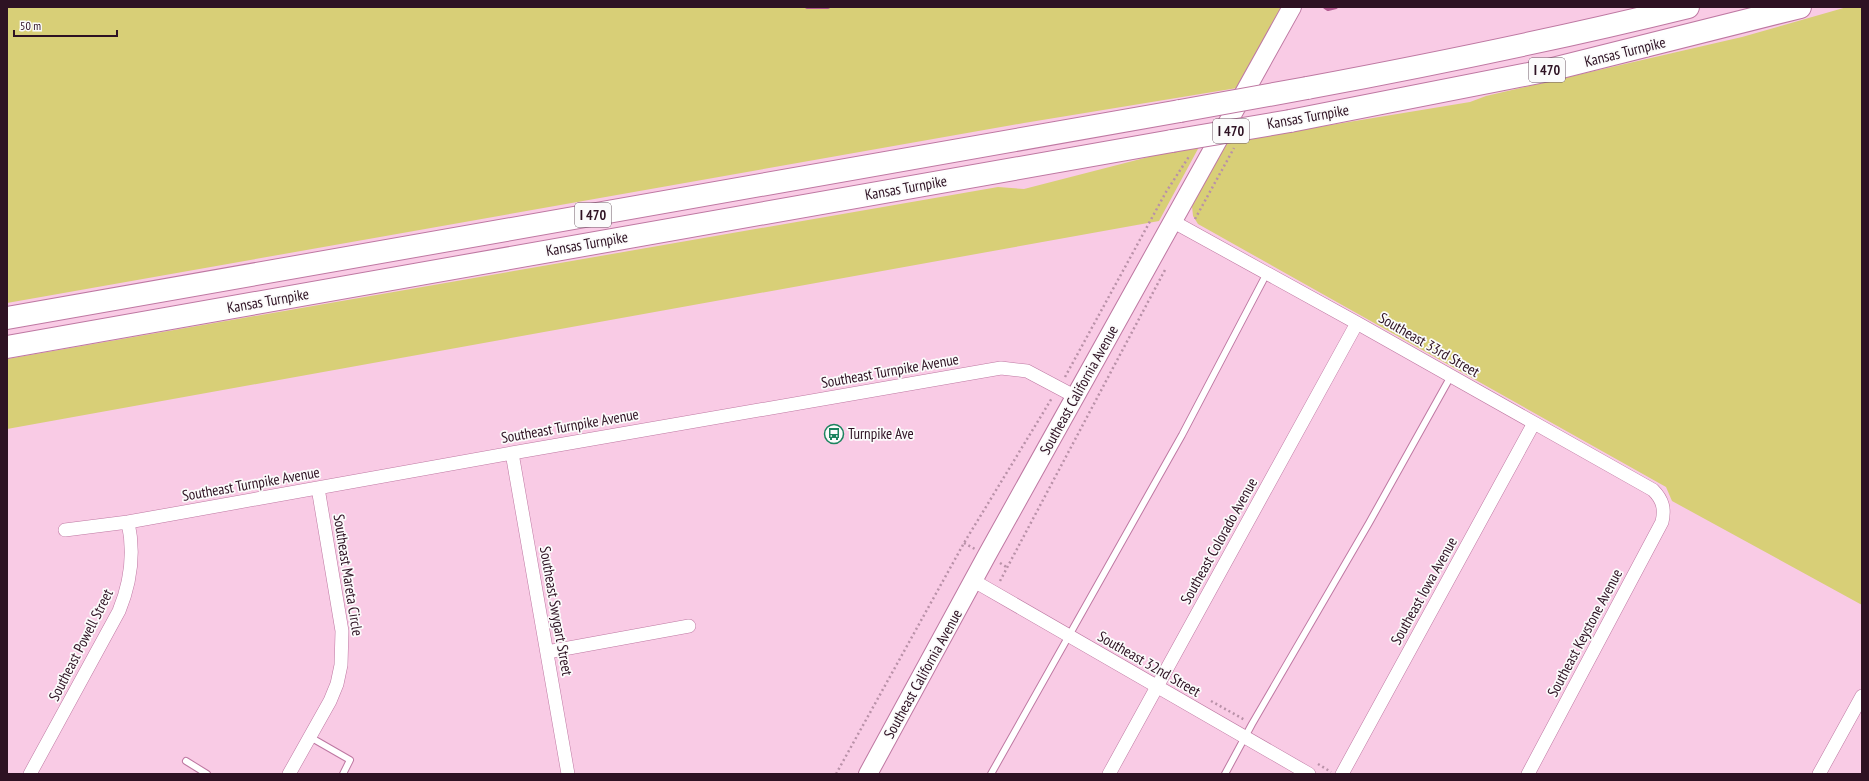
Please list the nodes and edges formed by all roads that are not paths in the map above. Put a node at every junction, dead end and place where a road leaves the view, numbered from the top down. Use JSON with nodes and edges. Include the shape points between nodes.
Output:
{"nodes":[{"id":1,"x":1292,"y":7,"type":"edge"},
{"id":2,"x":1688,"y":7,"type":"edge"},
{"id":3,"x":1800,"y":7,"type":"edge"},
{"id":4,"x":1172,"y":221,"type":"junction"},
{"id":5,"x":1267,"y":272,"type":"junction"},
{"id":6,"x":7,"y":318,"type":"edge"},
{"id":7,"x":1357,"y":322,"type":"junction"},
{"id":8,"x":7,"y":347,"type":"edge"},
{"id":9,"x":1451,"y":376,"type":"junction"},
{"id":10,"x":1076,"y":396,"type":"junction"},
{"id":11,"x":1534,"y":423,"type":"junction"},
{"id":12,"x":512,"y":453,"type":"junction"},
{"id":13,"x":318,"y":488,"type":"junction"},
{"id":14,"x":1663,"y":504,"type":"joint"},
{"id":15,"x":128,"y":522,"type":"junction"},
{"id":16,"x":65,"y":530,"type":"dead end"},
{"id":17,"x":974,"y":582,"type":"junction"},
{"id":18,"x":689,"y":626,"type":"dead end"},
{"id":19,"x":1068,"y":636,"type":"junction"},
{"id":20,"x":547,"y":652,"type":"junction"},
{"id":21,"x":1157,"y":687,"type":"junction"},
{"id":22,"x":1862,"y":696,"type":"edge"},
{"id":23,"x":310,"y":737,"type":"junction"},
{"id":24,"x":1245,"y":737,"type":"junction"},
{"id":25,"x":186,"y":762,"type":"dead end"},
{"id":26,"x":30,"y":774,"type":"edge"},
{"id":27,"x":207,"y":774,"type":"edge"},
{"id":28,"x":289,"y":774,"type":"edge"},
{"id":29,"x":343,"y":774,"type":"edge"},
{"id":30,"x":568,"y":774,"type":"edge"},
{"id":31,"x":868,"y":774,"type":"edge"},
{"id":32,"x":991,"y":774,"type":"edge"},
{"id":33,"x":1109,"y":774,"type":"edge"},
{"id":34,"x":1225,"y":774,"type":"edge"},
{"id":35,"x":1309,"y":774,"type":"edge"},
{"id":36,"x":1342,"y":774,"type":"edge"},
{"id":37,"x":1528,"y":774,"type":"edge"},
{"id":38,"x":1819,"y":774,"type":"edge"}],
"edges":[{"from":1,"to":4,"type":"main road","name":"Southeast California Avenue"},
{"from":2,"to":6,"type":"highway","name":"Kansas Turnpike","number":"I 470","bridge":true,"via":[[1574,35],[1307,88]]},
{"from":3,"to":8,"type":"highway","name":"Kansas Turnpike","number":"I 470","bridge":true,"via":[[1549,70],[1290,121]]},
{"from":4,"to":5,"type":"street","name":"Southeast 33rd Street"},
{"from":4,"to":10,"type":"main road","name":"Southeast California Avenue"},
{"from":5,"to":7,"type":"street","name":"Southeast 33rd Street"},
{"from":5,"to":19,"type":"lane","via":[[1182,435]]},
{"from":7,"to":9,"type":"street","name":"Southeast 33rd Street"},
{"from":7,"to":21,"type":"street","name":"Southeast Colorado Avenue"},
{"from":9,"to":11,"type":"street","name":"Southeast 33rd Street"},
{"from":9,"to":24,"type":"lane","via":[[1370,523]]},
{"from":10,"to":12,"type":"street","name":"Southeast Turnpike Avenue","via":[[1027,371],[1001,368]]},
{"from":10,"to":17,"type":"main road","name":"Southeast California Avenue"},
{"from":11,"to":14,"type":"street","name":"Southeast 33rd Street","via":[[1653,490]]},
{"from":11,"to":36,"type":"street","name":"Southeast Iowa Avenue"},
{"from":12,"to":13,"type":"street","name":"Southeast Turnpike Avenue"},
{"from":12,"to":20,"type":"street","name":"Southeast Swygart Street"},
{"from":13,"to":15,"type":"street","name":"Southeast Turnpike Avenue"},
{"from":13,"to":23,"type":"street","name":"Southeast Mareta Circle","via":[[343,649],[337,684]]},
{"from":14,"to":37,"type":"street","name":"Southeast Keystone Avenue","via":[[1662,522]]},
{"from":15,"to":16,"type":"street","name":"Southeast Turnpike Avenue"},
{"from":15,"to":26,"type":"street","name":"Southeast Powell Street","via":[[132,553],[131,573],[122,605]]},
{"from":17,"to":19,"type":"street","name":"Southeast 32nd Street"},
{"from":17,"to":31,"type":"main road","name":"Southeast California Avenue"},
{"from":18,"to":20,"type":"street"},
{"from":19,"to":21,"type":"street","name":"Southeast 32nd Street"},
{"from":19,"to":32,"type":"lane"},
{"from":20,"to":30,"type":"street","name":"Southeast Swygart Street"},
{"from":21,"to":24,"type":"street","name":"Southeast 32nd Street"},
{"from":21,"to":33,"type":"street","name":"Southeast Colorado Avenue"},
{"from":22,"to":38,"type":"street"},
{"from":23,"to":28,"type":"street","name":"Southeast Mareta Circle"},
{"from":23,"to":29,"type":"lane","via":[[350,760]]},
{"from":24,"to":34,"type":"lane"},
{"from":24,"to":35,"type":"street","name":"Southeast 32nd Street"},
{"from":25,"to":27,"type":"lane"}]}
